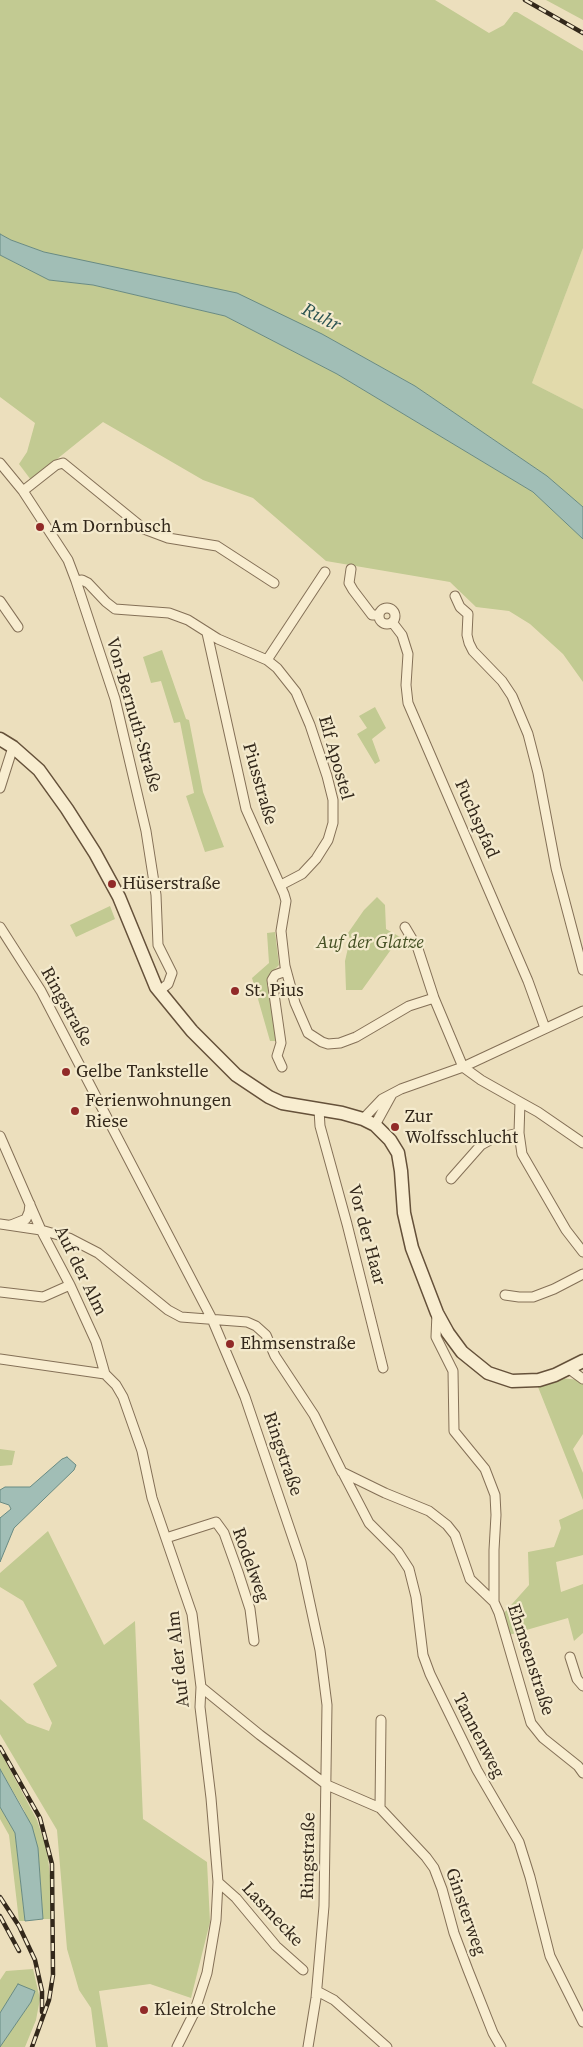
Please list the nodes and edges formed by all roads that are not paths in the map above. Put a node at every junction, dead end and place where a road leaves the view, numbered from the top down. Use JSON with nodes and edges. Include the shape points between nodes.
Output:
{"nodes":[{"id":1,"x":0,"y":463,"type":"edge"},
{"id":2,"x":23,"y":491,"type":"junction"},
{"id":3,"x":351,"y":570,"type":"dead end"},
{"id":4,"x":325,"y":572,"type":"dead end"},
{"id":5,"x":76,"y":580,"type":"junction"},
{"id":6,"x":274,"y":583,"type":"dead end"},
{"id":7,"x":455,"y":596,"type":"dead end"},
{"id":8,"x":0,"y":601,"type":"edge"},
{"id":9,"x":18,"y":627,"type":"dead end"},
{"id":10,"x":207,"y":633,"type":"junction"},
{"id":11,"x":266,"y":660,"type":"junction"},
{"id":12,"x":0,"y":739,"type":"edge"},
{"id":13,"x":13,"y":747,"type":"junction"},
{"id":14,"x":0,"y":788,"type":"edge"},
{"id":15,"x":281,"y":885,"type":"junction"},
{"id":16,"x":0,"y":927,"type":"edge"},
{"id":17,"x":405,"y":927,"type":"dead end"},
{"id":18,"x":583,"y":970,"type":"edge"},
{"id":19,"x":286,"y":971,"type":"junction"},
{"id":20,"x":159,"y":991,"type":"junction"},
{"id":21,"x":434,"y":998,"type":"junction"},
{"id":22,"x":583,"y":1010,"type":"edge"},
{"id":23,"x":545,"y":1028,"type":"junction"},
{"id":24,"x":282,"y":1067,"type":"dead end"},
{"id":25,"x":463,"y":1067,"type":"junction"},
{"id":26,"x":520,"y":1102,"type":"junction"},
{"id":27,"x":319,"y":1110,"type":"junction"},
{"id":28,"x":369,"y":1122,"type":"junction"},
{"id":29,"x":518,"y":1133,"type":"junction"},
{"id":30,"x":0,"y":1136,"type":"edge"},
{"id":31,"x":583,"y":1143,"type":"edge"},
{"id":32,"x":451,"y":1179,"type":"dead end"},
{"id":33,"x":30,"y":1203,"type":"junction"},
{"id":34,"x":0,"y":1224,"type":"edge"},
{"id":35,"x":11,"y":1226,"type":"junction"},
{"id":36,"x":41,"y":1230,"type":"junction"},
{"id":37,"x":583,"y":1252,"type":"edge"},
{"id":38,"x":583,"y":1274,"type":"edge"},
{"id":39,"x":70,"y":1285,"type":"junction"},
{"id":40,"x":0,"y":1292,"type":"edge"},
{"id":41,"x":505,"y":1294,"type":"dead end"},
{"id":42,"x":437,"y":1313,"type":"junction"},
{"id":43,"x":212,"y":1319,"type":"junction"},
{"id":44,"x":0,"y":1359,"type":"edge"},
{"id":45,"x":583,"y":1361,"type":"edge"},
{"id":46,"x":383,"y":1368,"type":"dead end"},
{"id":47,"x":568,"y":1368,"type":"junction"},
{"id":48,"x":105,"y":1374,"type":"junction"},
{"id":49,"x":583,"y":1379,"type":"edge"},
{"id":50,"x":342,"y":1472,"type":"junction"},
{"id":51,"x":166,"y":1538,"type":"junction"},
{"id":52,"x":494,"y":1602,"type":"junction"},
{"id":53,"x":254,"y":1641,"type":"dead end"},
{"id":54,"x":570,"y":1657,"type":"dead end"},
{"id":55,"x":583,"y":1686,"type":"edge"},
{"id":56,"x":201,"y":1687,"type":"junction"},
{"id":57,"x":381,"y":1720,"type":"dead end"},
{"id":58,"x":583,"y":1774,"type":"edge"},
{"id":59,"x":326,"y":1785,"type":"junction"},
{"id":60,"x":380,"y":1808,"type":"junction"},
{"id":61,"x":218,"y":1882,"type":"junction"},
{"id":62,"x":303,"y":1970,"type":"dead end"},
{"id":63,"x":317,"y":1991,"type":"junction"},
{"id":64,"x":583,"y":2022,"type":"edge"},
{"id":65,"x":177,"y":2047,"type":"edge"},
{"id":66,"x":308,"y":2047,"type":"edge"},
{"id":67,"x":387,"y":2047,"type":"edge"},
{"id":68,"x":502,"y":2047,"type":"edge"}],
"edges":[{"from":1,"to":2,"type":"street","name":"Von-Bernuth-Straße"},
{"from":2,"to":5,"type":"street","name":"Von-Bernuth-Straße","via":[[61,548]]},
{"from":2,"to":6,"type":"street","via":[[56,465],[64,463],[144,529],[168,538],[217,546]]},
{"from":3,"to":23,"type":"street","name":"Fuchspfad","via":[[349,583],[372,614],[379,614],[384,608],[392,610],[395,615],[392,622],[402,635],[408,654],[408,703],[528,981]]},
{"from":4,"to":11,"type":"street"},
{"from":5,"to":10,"type":"street","name":"Elf Apostel","via":[[88,583],[115,608],[169,613],[188,620]]},
{"from":5,"to":20,"type":"street","name":"Von-Bernuth-Straße","via":[[121,720],[143,811],[156,896],[157,940],[172,973],[168,984]]},
{"from":7,"to":18,"type":"street","via":[[468,614],[467,635],[473,651],[512,696],[528,734],[556,868]]},
{"from":8,"to":9,"type":"street"},
{"from":10,"to":11,"type":"street","name":"Elf Apostel"},
{"from":10,"to":15,"type":"street","name":"Piusstraße","via":[[246,809]]},
{"from":11,"to":15,"type":"street","name":"Elf Apostel","via":[[283,675],[301,702],[324,764],[333,807],[331,832],[316,859],[302,874]]},
{"from":12,"to":13,"type":"street"},
{"from":13,"to":14,"type":"street"},
{"from":13,"to":20,"type":"street","via":[[53,788],[95,853],[124,908]]},
{"from":15,"to":19,"type":"street","name":"Piusstraße","via":[[286,902],[281,931]]},
{"from":16,"to":43,"type":"street","name":"Ringstraße","via":[[41,991]]},
{"from":17,"to":21,"type":"street","via":[[418,949]]},
{"from":19,"to":21,"type":"street","name":"Piusstraße","via":[[308,1033],[328,1044],[356,1037],[409,1006]]},
{"from":19,"to":24,"type":"street","via":[[275,975],[272,980],[281,1043],[277,1056]]},
{"from":20,"to":27,"type":"street","via":[[192,1031],[245,1082],[282,1103]]},
{"from":21,"to":25,"type":"street"},
{"from":22,"to":23,"type":"street"},
{"from":23,"to":25,"type":"street"},
{"from":25,"to":26,"type":"street"},
{"from":25,"to":28,"type":"street","via":[[392,1094],[376,1104]]},
{"from":26,"to":29,"type":"street"},
{"from":26,"to":31,"type":"street"},
{"from":27,"to":28,"type":"street"},
{"from":27,"to":46,"type":"street","name":"Vor der Haar","via":[[320,1126]]},
{"from":28,"to":42,"type":"street","via":[[390,1140],[398,1153],[409,1238]]},
{"from":29,"to":32,"type":"street","via":[[481,1145]]},
{"from":29,"to":37,"type":"street","via":[[522,1154],[544,1195]]},
{"from":30,"to":33,"type":"street","name":"Auf der Alm"},
{"from":33,"to":35,"type":"street","via":[[26,1219]]},
{"from":33,"to":36,"type":"street","name":"Auf der Alm"},
{"from":34,"to":35,"type":"street"},
{"from":35,"to":36,"type":"street"},
{"from":36,"to":39,"type":"street","name":"Auf der Alm"},
{"from":36,"to":43,"type":"street","via":[[69,1238],[98,1253],[181,1317]]},
{"from":38,"to":41,"type":"street","via":[[533,1296]]},
{"from":39,"to":40,"type":"street","via":[[43,1297]]},
{"from":39,"to":48,"type":"street","name":"Auf der Alm","via":[[96,1342]]},
{"from":42,"to":47,"type":"street","via":[[462,1352],[488,1373],[526,1382],[555,1375]]},
{"from":42,"to":52,"type":"street","via":[[436,1338],[454,1371],[454,1431],[485,1469],[495,1495]]},
{"from":43,"to":50,"type":"street","via":[[252,1324],[266,1335],[275,1356],[314,1415]]},
{"from":43,"to":59,"type":"street","name":"Ringstraße","via":[[245,1397],[301,1562],[325,1683]]},
{"from":44,"to":48,"type":"street"},
{"from":45,"to":47,"type":"street"},
{"from":47,"to":49,"type":"street"},
{"from":48,"to":51,"type":"street","name":"Auf der Alm","via":[[123,1397]]},
{"from":50,"to":52,"type":"street","name":"Ehmsenstraße","via":[[440,1518],[458,1540],[472,1583]]},
{"from":50,"to":64,"type":"street","name":"Tannenweg","via":[[369,1523],[406,1562],[414,1589],[423,1655],[430,1674],[476,1770],[519,1842],[550,1956]]},
{"from":51,"to":53,"type":"street","name":"Rodelweg","via":[[216,1522],[224,1533],[250,1609]]},
{"from":51,"to":56,"type":"street","name":"Auf der Alm","via":[[191,1608]]},
{"from":52,"to":58,"type":"street","name":"Ehmsenstraße","via":[[530,1723]]},
{"from":54,"to":55,"type":"street","via":[[577,1679]]},
{"from":56,"to":59,"type":"street","name":"Ginsterweg"},
{"from":56,"to":61,"type":"street","name":"Auf der Alm","via":[[200,1707]]},
{"from":57,"to":60,"type":"street"},
{"from":59,"to":60,"type":"street","name":"Ginsterweg"},
{"from":59,"to":63,"type":"street","name":"Ringstraße","via":[[324,1906]]},
{"from":60,"to":68,"type":"street","name":"Ginsterweg","via":[[434,1868],[468,1970],[493,2033]]},
{"from":61,"to":62,"type":"street","name":"Lasmecke","via":[[236,1898],[276,1946]]},
{"from":61,"to":65,"type":"street","name":"Auf der Alm","via":[[216,1920],[206,1973],[194,2013]]},
{"from":63,"to":66,"type":"street","name":"Ringstraße"},
{"from":63,"to":67,"type":"street","via":[[334,2000]]}]}
